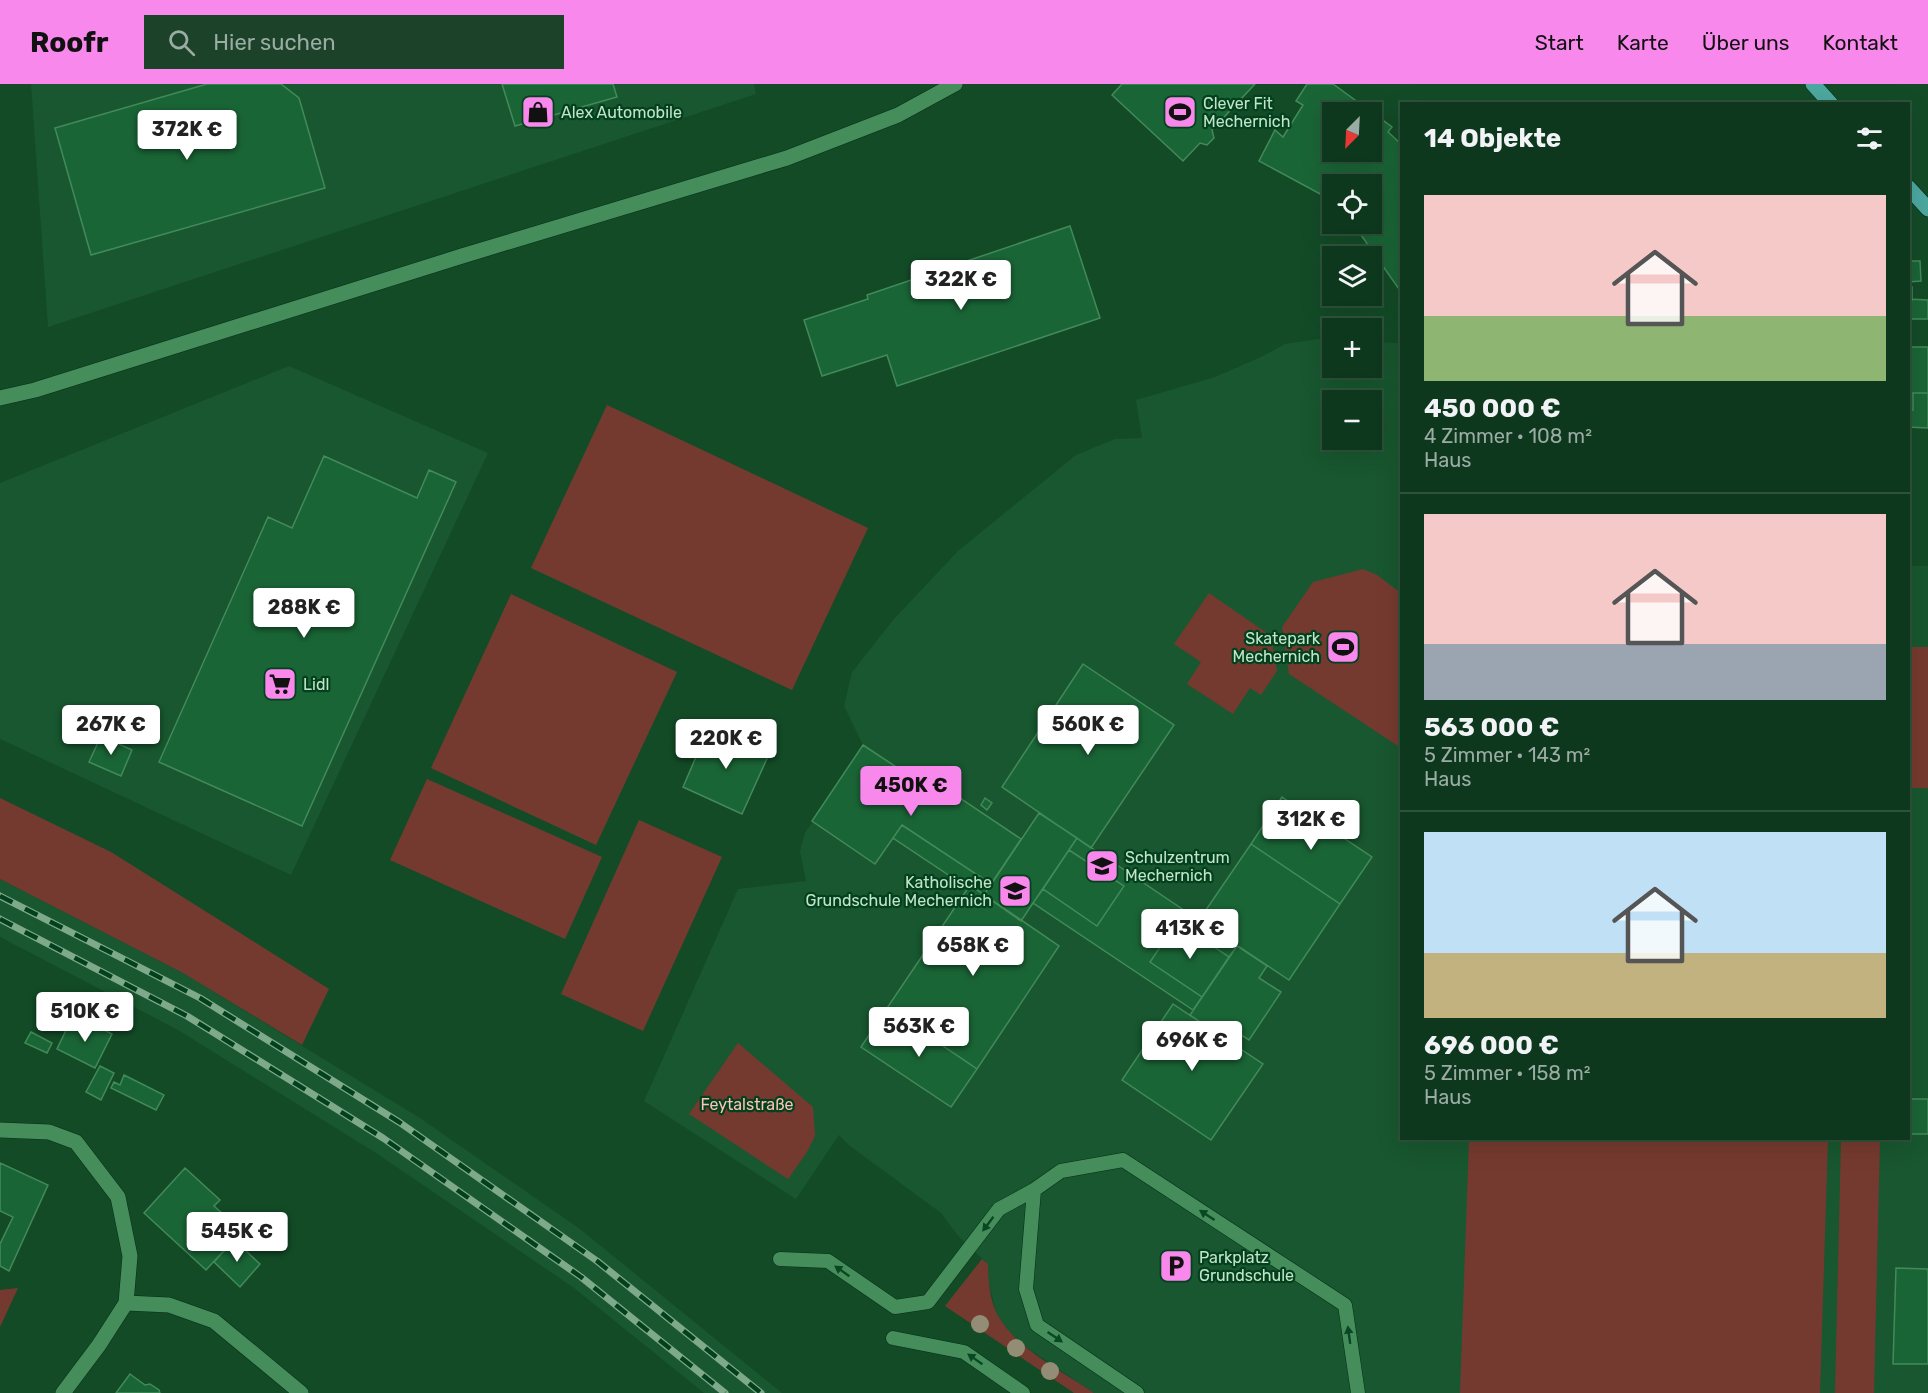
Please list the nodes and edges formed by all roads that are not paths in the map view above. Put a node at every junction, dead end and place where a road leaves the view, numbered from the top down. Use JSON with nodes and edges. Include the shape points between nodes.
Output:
{"nodes":[{"id":1,"x":955,"y":84,"type":"edge"},
{"id":2,"x":1813,"y":84,"type":"edge"},
{"id":3,"x":1829,"y":102,"type":"edge"},
{"id":4,"x":1910,"y":189,"type":"edge"},
{"id":5,"x":1928,"y":209,"type":"edge"},
{"id":6,"x":0,"y":398,"type":"edge"},
{"id":7,"x":0,"y":1130,"type":"edge"},
{"id":8,"x":1034,"y":1190,"type":"junction"},
{"id":9,"x":780,"y":1259,"type":"dead end"},
{"id":10,"x":126,"y":1303,"type":"junction"},
{"id":11,"x":892,"y":1338,"type":"dead end"},
{"id":12,"x":63,"y":1393,"type":"edge"},
{"id":13,"x":301,"y":1393,"type":"edge"},
{"id":14,"x":1023,"y":1393,"type":"edge"},
{"id":15,"x":1137,"y":1393,"type":"edge"},
{"id":16,"x":1358,"y":1393,"type":"edge"}],
"edges":[{"from":1,"to":6,"type":"main road","via":[[898,116],[788,158]]},
{"from":2,"to":3,"type":"main road"},
{"from":4,"to":5,"type":"main road"},
{"from":7,"to":10,"type":"main road","via":[[49,1132],[76,1142],[118,1197],[130,1256]]},
{"from":8,"to":9,"type":"lane","one_way":true,"via":[[999,1209],[928,1302],[895,1307],[828,1261]]},
{"from":8,"to":15,"type":"lane","one_way":true,"via":[[1026,1289],[1037,1325]]},
{"from":16,"to":8,"type":"lane","one_way":true,"via":[[1345,1305],[1123,1160],[1061,1171]]},
{"from":10,"to":12,"type":"main road"},
{"from":10,"to":13,"type":"main road","via":[[170,1305],[214,1321]]},
{"from":14,"to":11,"type":"lane","one_way":true,"via":[[964,1352]]}]}
